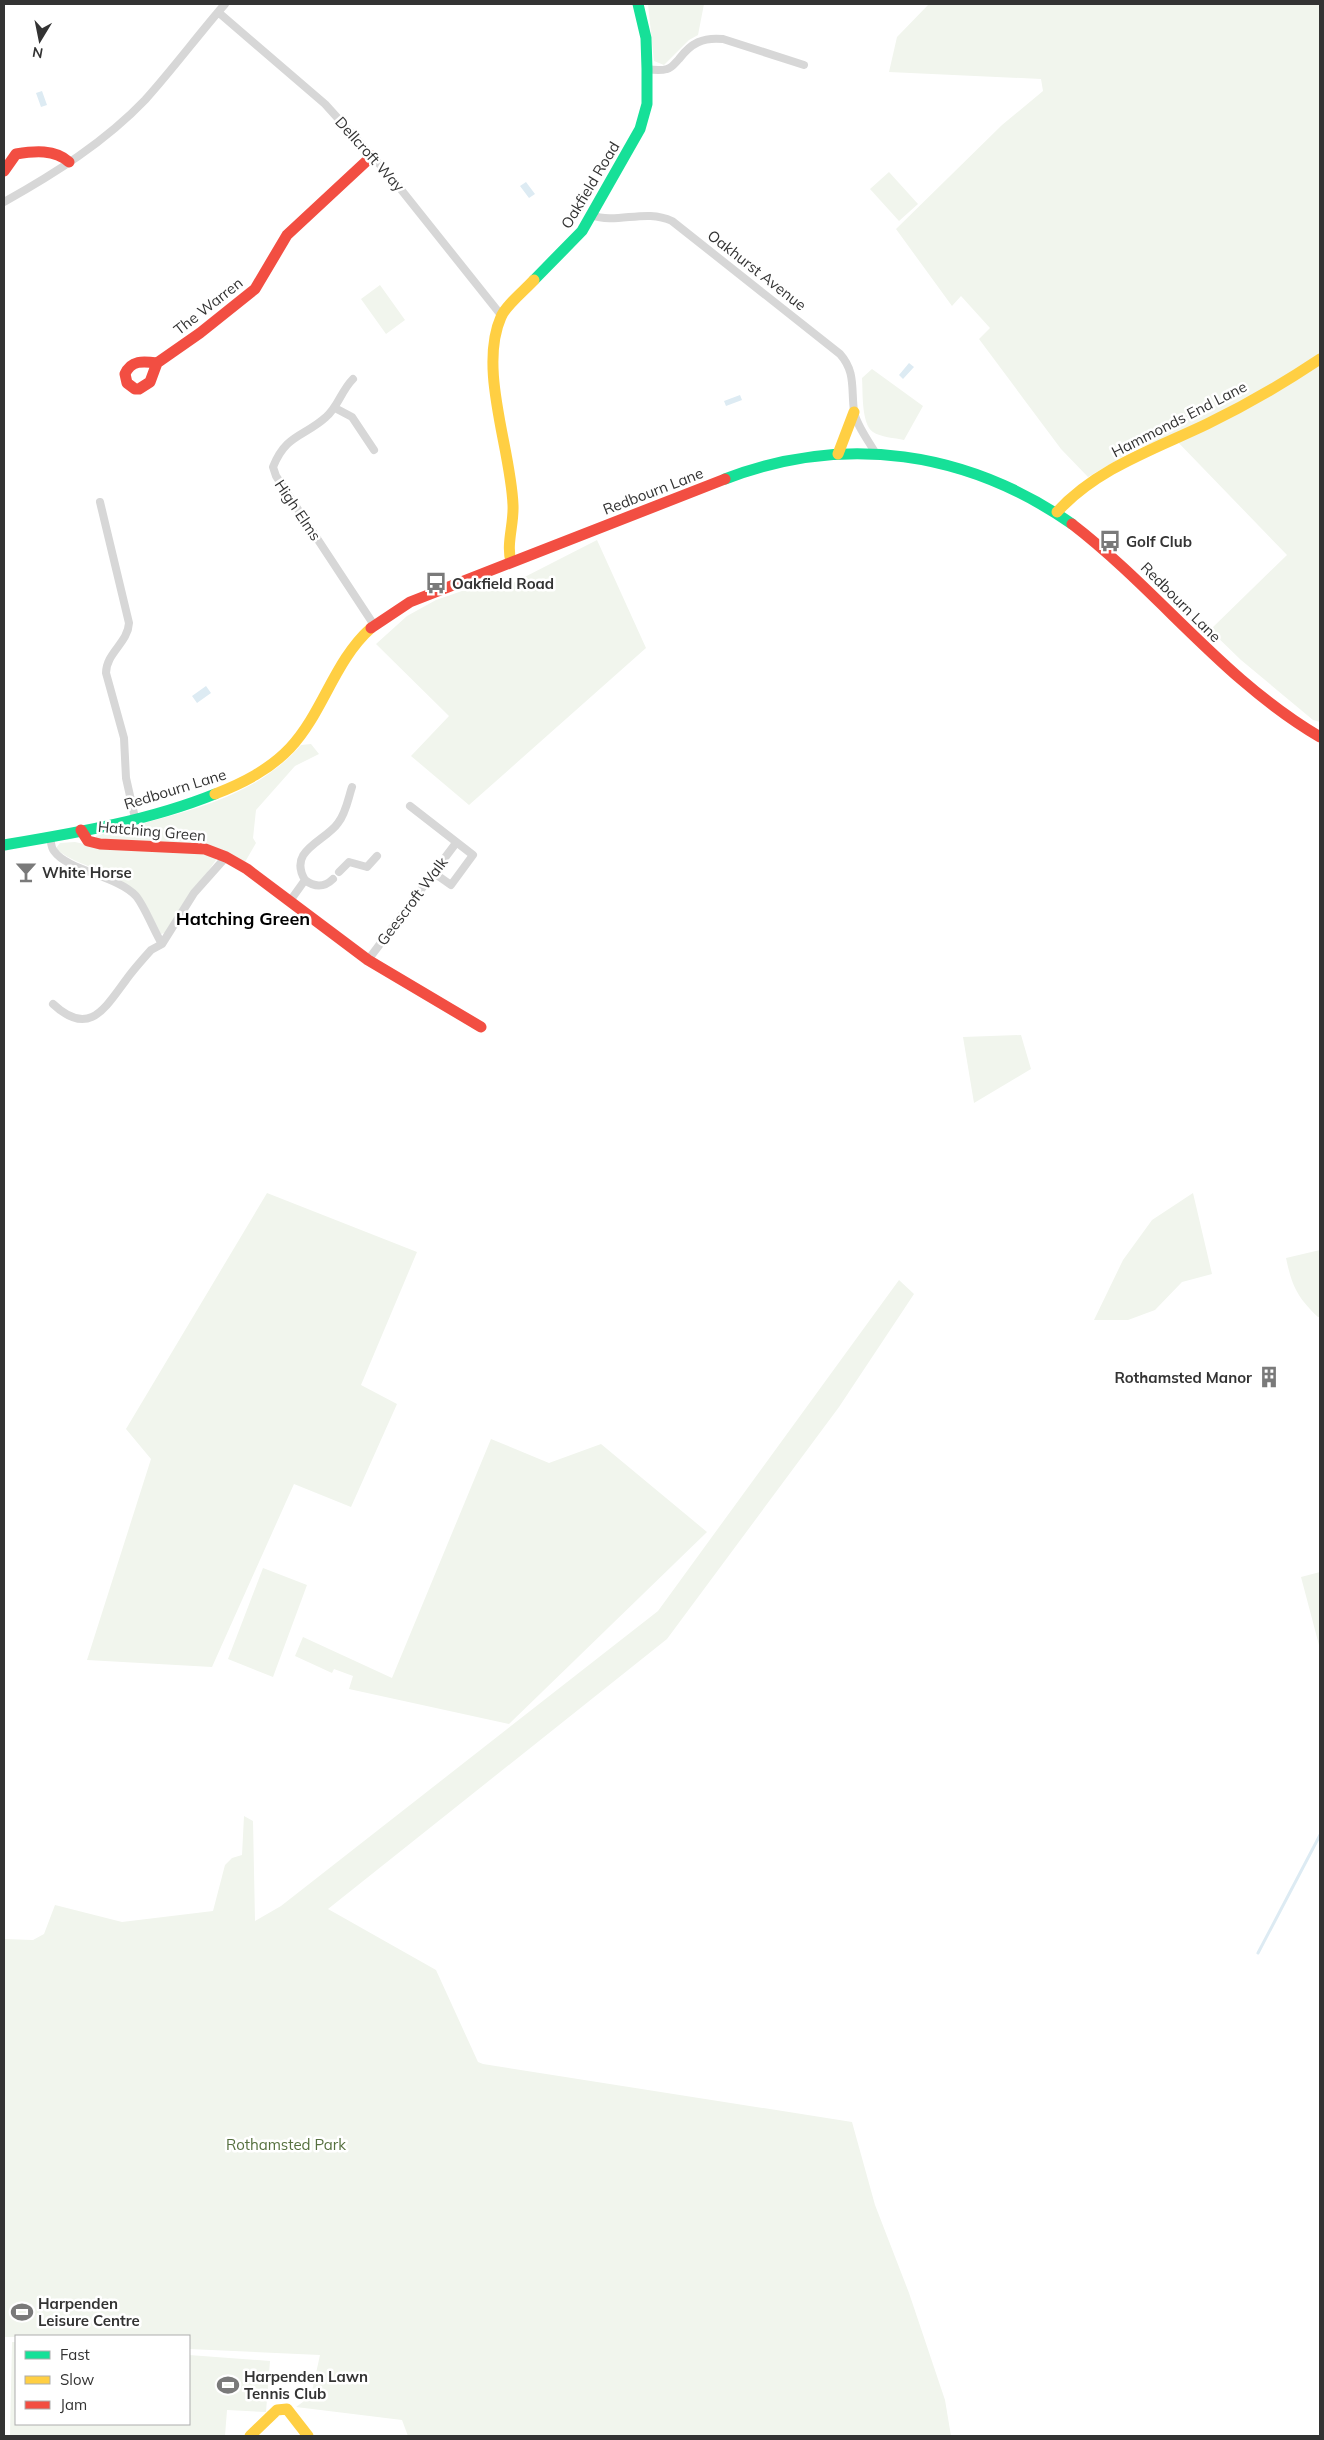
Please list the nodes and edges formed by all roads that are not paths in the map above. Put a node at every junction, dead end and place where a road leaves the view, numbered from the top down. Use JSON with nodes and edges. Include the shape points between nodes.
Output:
{"nodes":[{"id":1,"x":226,"y":4,"type":"edge"},
{"id":2,"x":638,"y":4,"type":"edge"},
{"id":3,"x":218,"y":12,"type":"junction"},
{"id":4,"x":804,"y":65,"type":"dead end"},
{"id":5,"x":647,"y":69,"type":"junction"},
{"id":6,"x":372,"y":156,"type":"junction"},
{"id":7,"x":68,"y":162,"type":"junction"},
{"id":8,"x":4,"y":172,"type":"edge"},
{"id":9,"x":4,"y":202,"type":"edge"},
{"id":10,"x":591,"y":215,"type":"junction"},
{"id":11,"x":501,"y":315,"type":"junction"},
{"id":12,"x":1320,"y":360,"type":"edge"},
{"id":13,"x":156,"y":363,"type":"dead end"},
{"id":14,"x":354,"y":379,"type":"dead end"},
{"id":15,"x":335,"y":408,"type":"junction"},
{"id":16,"x":854,"y":412,"type":"junction"},
{"id":17,"x":374,"y":450,"type":"dead end"},
{"id":18,"x":838,"y":454,"type":"junction"},
{"id":19,"x":876,"y":454,"type":"junction"},
{"id":20,"x":100,"y":502,"type":"dead end"},
{"id":21,"x":1057,"y":512,"type":"junction"},
{"id":22,"x":511,"y":562,"type":"junction"},
{"id":23,"x":374,"y":625,"type":"junction"},
{"id":24,"x":1320,"y":737,"type":"edge"},
{"id":25,"x":352,"y":787,"type":"dead end"},
{"id":26,"x":410,"y":806,"type":"dead end"},
{"id":27,"x":135,"y":818,"type":"junction"},
{"id":28,"x":82,"y":830,"type":"junction"},
{"id":29,"x":50,"y":836,"type":"junction"},
{"id":30,"x":456,"y":843,"type":"junction"},
{"id":31,"x":4,"y":845,"type":"edge"},
{"id":32,"x":377,"y":856,"type":"dead end"},
{"id":33,"x":226,"y":857,"type":"junction"},
{"id":34,"x":339,"y":872,"type":"dead end"},
{"id":35,"x":434,"y":873,"type":"junction"},
{"id":36,"x":333,"y":879,"type":"dead end"},
{"id":37,"x":305,"y":880,"type":"junction"},
{"id":38,"x":290,"y":901,"type":"junction"},
{"id":39,"x":162,"y":944,"type":"junction"},
{"id":40,"x":368,"y":960,"type":"junction"},
{"id":41,"x":54,"y":1004,"type":"dead end"},
{"id":42,"x":481,"y":1027,"type":"dead end"},
{"id":43,"x":250,"y":2436,"type":"edge"},
{"id":44,"x":308,"y":2436,"type":"edge"}],
"edges":[{"from":1,"to":3,"type":"street"},
{"from":2,"to":5,"type":"street","name":"Oakfield Road","via":[[646,38]]},
{"from":3,"to":6,"type":"street","name":"Dellcroft Way","via":[[302,83]]},
{"from":3,"to":7,"type":"street","via":[[144,100],[108,133]]},
{"from":4,"to":5,"type":"street","via":[[715,38],[688,47],[668,69]]},
{"from":5,"to":10,"type":"street","name":"Oakfield Road","via":[[647,104],[643,123]]},
{"from":6,"to":11,"type":"street","name":"Dellcroft Way"},
{"from":6,"to":13,"type":"street","name":"The Warren","via":[[287,235],[255,288],[200,333]]},
{"from":7,"to":8,"type":"street","via":[[60,154],[23,152],[16,154]]},
{"from":7,"to":9,"type":"street"},
{"from":10,"to":11,"type":"street","name":"Oakfield Road","via":[[570,246]]},
{"from":10,"to":16,"type":"street","name":"Oakhurst Avenue","via":[[601,218],[654,215],[672,221],[840,354],[851,371]]},
{"from":11,"to":22,"type":"street","via":[[492,356],[514,506],[508,544]]},
{"from":12,"to":21,"type":"street","name":"Hammonds End Lane","via":[[1224,415],[1094,480],[1069,498]]},
{"from":14,"to":15,"type":"street","name":"High Elms","via":[[341,393]]},
{"from":15,"to":17,"type":"street","via":[[352,418]]},
{"from":15,"to":23,"type":"street","name":"High Elms","via":[[286,445],[276,460],[274,473]]},
{"from":16,"to":18,"type":"street","name":"Oakhurst Avenue"},
{"from":16,"to":19,"type":"street","name":"Oakhurst Avenue"},
{"from":18,"to":19,"type":"street","name":"Redbourn Lane"},
{"from":18,"to":22,"type":"street","name":"Redbourn Lane","via":[[752,469]]},
{"from":19,"to":21,"type":"street","name":"Redbourn Lane","via":[[939,462],[989,477]]},
{"from":20,"to":27,"type":"street","via":[[129,622],[127,634],[108,662],[106,673],[124,738],[126,778]]},
{"from":21,"to":24,"type":"street","name":"Redbourn Lane","via":[[1114,556],[1260,698]]},
{"from":22,"to":23,"type":"street","name":"Redbourn Lane","via":[[410,602]]},
{"from":23,"to":27,"type":"street","name":"Redbourn Lane","via":[[351,650],[299,736],[276,762],[253,778],[218,794]]},
{"from":25,"to":37,"type":"street","via":[[339,823],[310,846],[303,856],[300,867]]},
{"from":26,"to":30,"type":"street"},
{"from":27,"to":28,"type":"street","name":"Redbourn Lane"},
{"from":28,"to":29,"type":"street","name":"Redbourn Lane"},
{"from":28,"to":33,"type":"street","name":"Hatching Green","via":[[88,841],[100,844],[205,849]]},
{"from":29,"to":31,"type":"street","name":"Redbourn Lane"},
{"from":29,"to":39,"type":"street","via":[[58,856],[112,879],[136,896]]},
{"from":30,"to":35,"type":"street","name":"Geescroft Walk"},
{"from":30,"to":35,"type":"street","via":[[473,855],[451,885]]},
{"from":32,"to":34,"type":"street","via":[[367,867],[349,862]]},
{"from":33,"to":38,"type":"street","name":"Hatching Green","via":[[248,869]]},
{"from":33,"to":39,"type":"street","via":[[194,893]]},
{"from":35,"to":40,"type":"street","name":"Geescroft Walk"},
{"from":36,"to":37,"type":"street","via":[[320,886]]},
{"from":37,"to":38,"type":"street"},
{"from":38,"to":40,"type":"street","name":"Hatching Green"},
{"from":39,"to":41,"type":"street","via":[[150,950],[101,1012],[88,1018],[70,1017]]},
{"from":40,"to":42,"type":"street","name":"Hatching Green"},
{"from":43,"to":44,"type":"street","via":[[277,2410],[287,2409]]}]}
